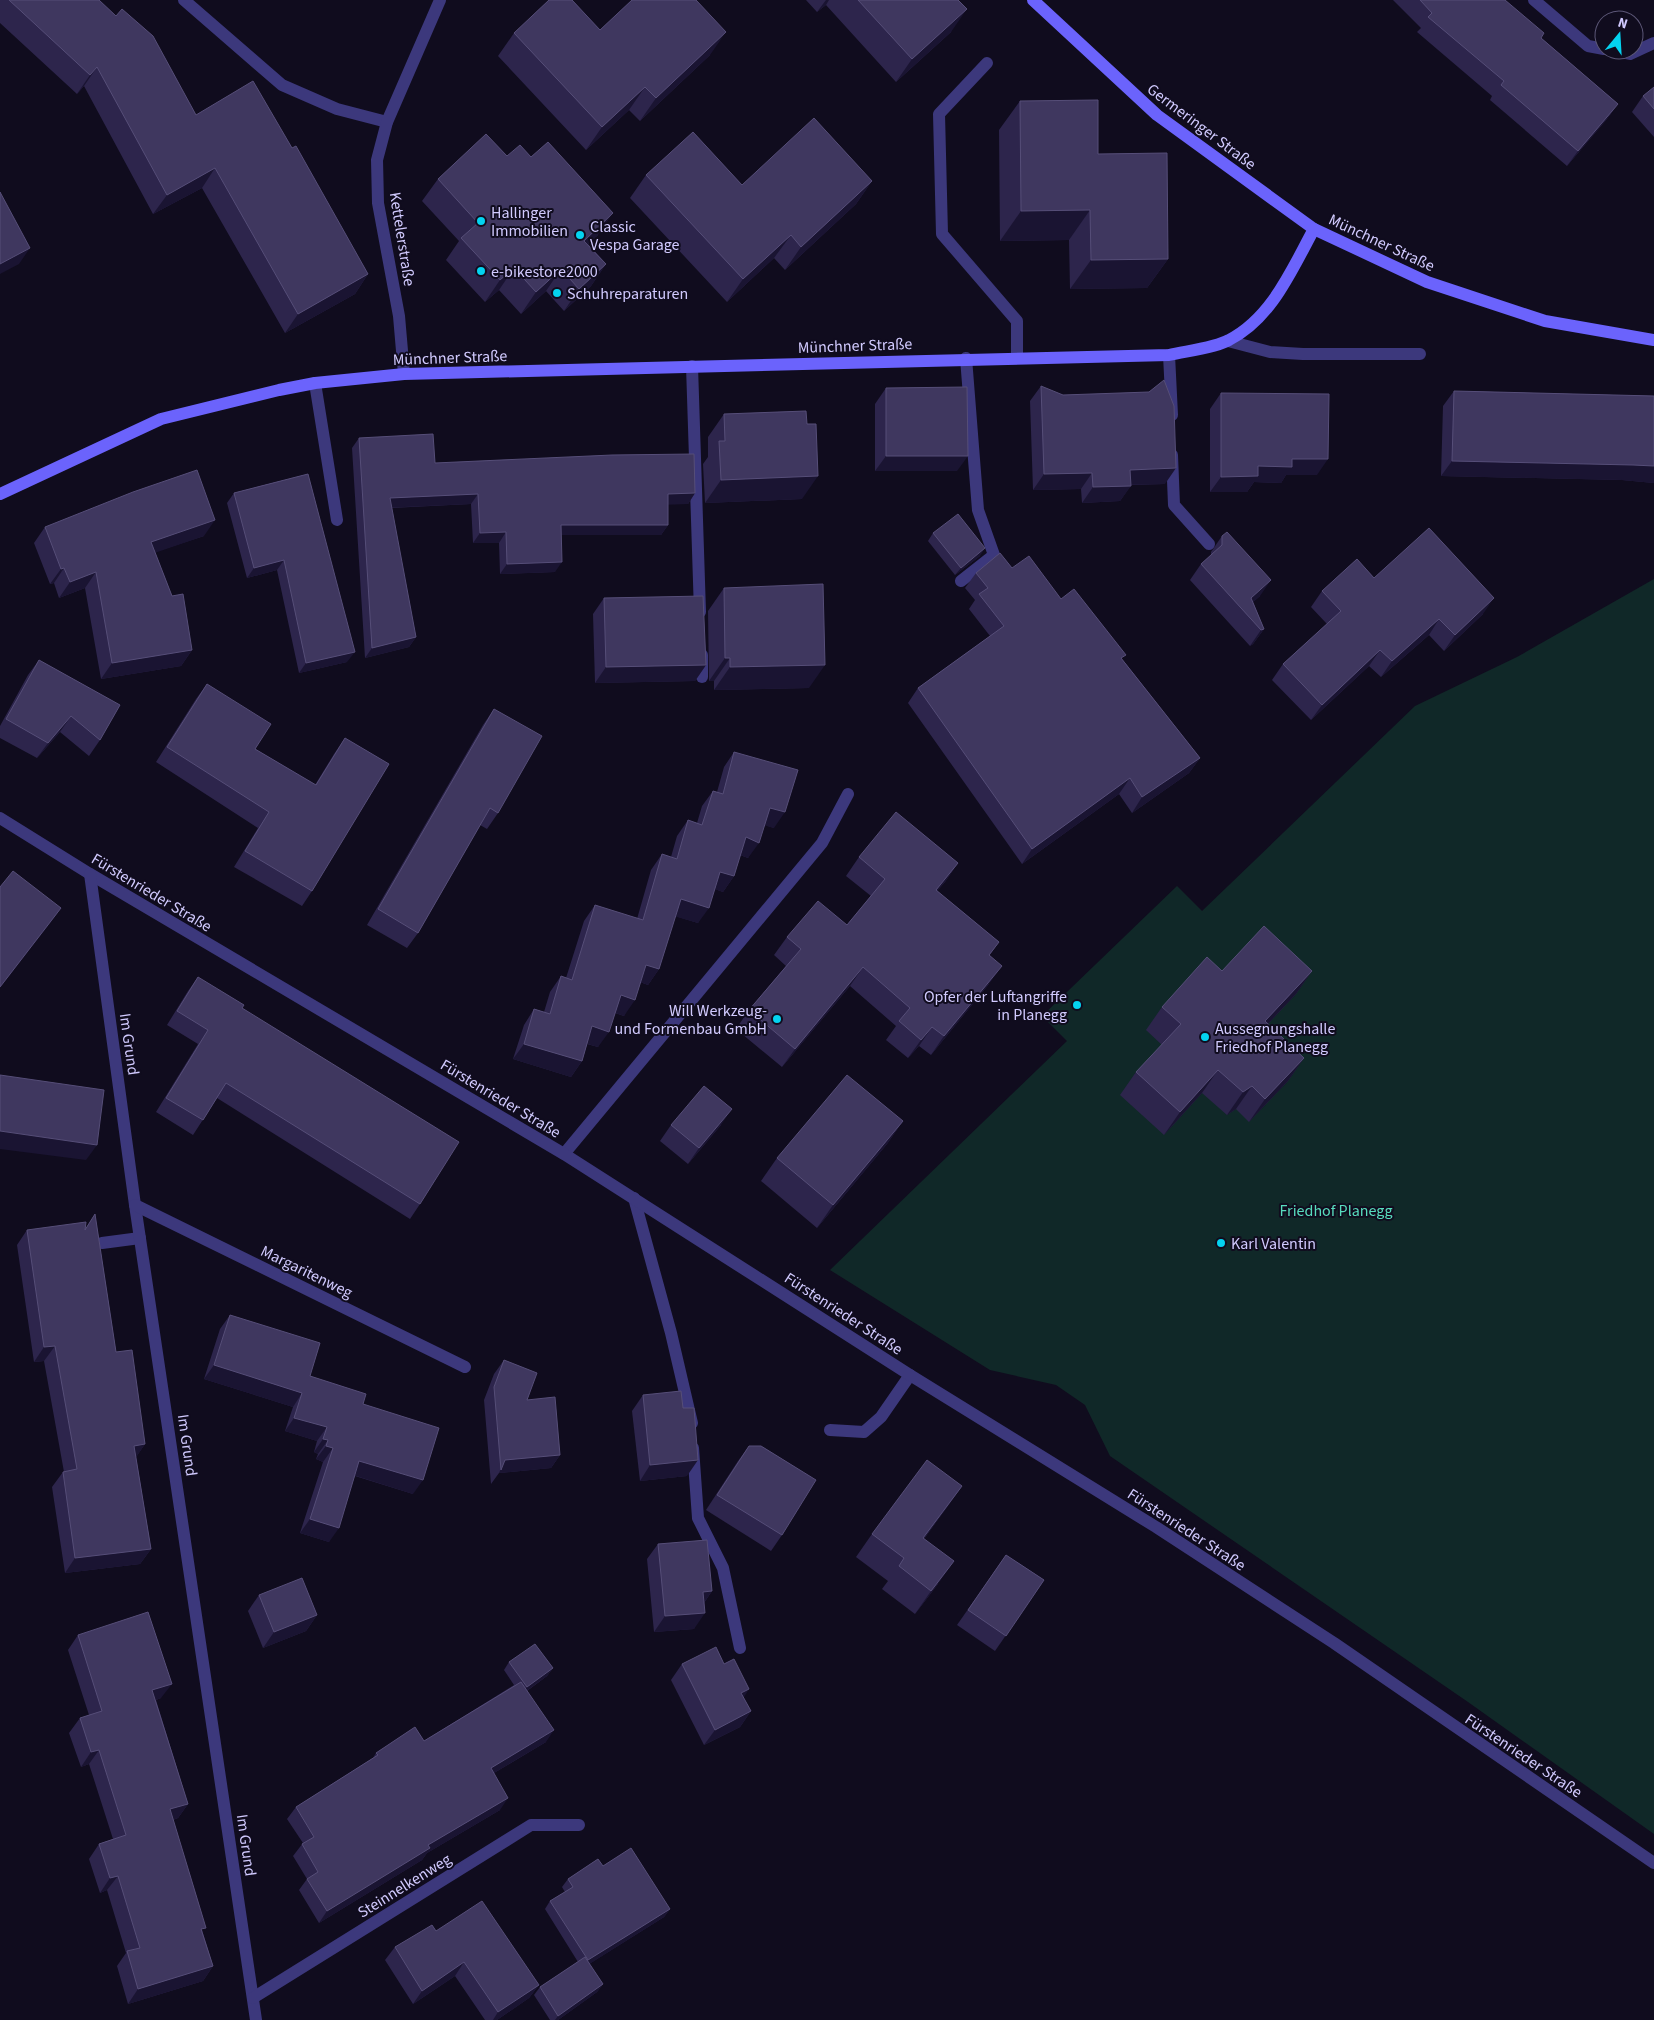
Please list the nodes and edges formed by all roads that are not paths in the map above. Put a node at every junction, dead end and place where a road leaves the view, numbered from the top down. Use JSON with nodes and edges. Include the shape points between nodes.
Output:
{"nodes":[{"id":1,"x":184,"y":0,"type":"edge"},
{"id":2,"x":440,"y":0,"type":"edge"},
{"id":3,"x":1033,"y":0,"type":"edge"},
{"id":4,"x":1534,"y":0,"type":"edge"},
{"id":5,"x":1594,"y":47,"type":"edge"},
{"id":6,"x":987,"y":63,"type":"dead end"},
{"id":7,"x":386,"y":122,"type":"junction"},
{"id":8,"x":1314,"y":229,"type":"junction"},
{"id":9,"x":1654,"y":340,"type":"edge"},
{"id":10,"x":1228,"y":341,"type":"junction"},
{"id":11,"x":1170,"y":354,"type":"junction"},
{"id":12,"x":1420,"y":354,"type":"dead end"},
{"id":13,"x":1017,"y":357,"type":"junction"},
{"id":14,"x":966,"y":358,"type":"junction"},
{"id":15,"x":692,"y":366,"type":"junction"},
{"id":16,"x":404,"y":374,"type":"junction"},
{"id":17,"x":315,"y":383,"type":"junction"},
{"id":18,"x":0,"y":494,"type":"edge"},
{"id":19,"x":337,"y":520,"type":"dead end"},
{"id":20,"x":1208,"y":544,"type":"dead end"},
{"id":21,"x":961,"y":581,"type":"dead end"},
{"id":22,"x":702,"y":677,"type":"edge"},
{"id":23,"x":848,"y":794,"type":"dead end"},
{"id":24,"x":0,"y":818,"type":"edge"},
{"id":25,"x":90,"y":874,"type":"junction"},
{"id":26,"x":564,"y":1154,"type":"junction"},
{"id":27,"x":634,"y":1198,"type":"junction"},
{"id":28,"x":135,"y":1205,"type":"junction"},
{"id":29,"x":140,"y":1238,"type":"junction"},
{"id":30,"x":102,"y":1244,"type":"edge"},
{"id":31,"x":465,"y":1367,"type":"dead end"},
{"id":32,"x":910,"y":1375,"type":"junction"},
{"id":33,"x":830,"y":1430,"type":"dead end"},
{"id":34,"x":740,"y":1648,"type":"dead end"},
{"id":35,"x":579,"y":1825,"type":"dead end"},
{"id":36,"x":1654,"y":1863,"type":"edge"},
{"id":37,"x":253,"y":1998,"type":"junction"},
{"id":38,"x":256,"y":2020,"type":"edge"}],
"edges":[{"from":1,"to":7,"type":"street","via":[[282,85],[337,109]]},
{"from":2,"to":7,"type":"street","name":"Kettelerstraße"},
{"from":3,"to":8,"type":"main road","name":"Germeringer Straße","via":[[1156,115]]},
{"from":4,"to":5,"type":"street","via":[[1588,46]]},
{"from":6,"to":13,"type":"street","via":[[939,114],[942,234],[1017,321]]},
{"from":7,"to":16,"type":"street","name":"Kettelerstraße","via":[[377,160],[378,203],[400,316]]},
{"from":8,"to":9,"type":"main road","name":"Münchner Straße","via":[[1428,282],[1545,321]]},
{"from":8,"to":10,"type":"main road","name":"Münchner Straße","via":[[1272,302],[1252,324]]},
{"from":10,"to":11,"type":"main road","name":"Münchner Straße"},
{"from":10,"to":12,"type":"street","via":[[1270,352]]},
{"from":11,"to":13,"type":"main road","name":"Münchner Straße"},
{"from":11,"to":20,"type":"street","via":[[1174,505]]},
{"from":13,"to":14,"type":"main road","name":"Münchner Straße"},
{"from":14,"to":15,"type":"main road","name":"Münchner Straße"},
{"from":14,"to":21,"type":"street","via":[[978,510],[994,555]]},
{"from":15,"to":16,"type":"main road","name":"Münchner Straße"},
{"from":15,"to":22,"type":"street"},
{"from":16,"to":17,"type":"main road","name":"Münchner Straße"},
{"from":17,"to":18,"type":"main road","name":"Münchner Straße","via":[[161,419]]},
{"from":17,"to":19,"type":"street"},
{"from":23,"to":26,"type":"street","via":[[822,843]]},
{"from":24,"to":25,"type":"street","name":"Fürstenrieder Straße"},
{"from":25,"to":26,"type":"street","name":"Fürstenrieder Straße"},
{"from":25,"to":28,"type":"street","name":"Im Grund"},
{"from":26,"to":27,"type":"street","name":"Fürstenrieder Straße"},
{"from":27,"to":32,"type":"street","name":"Fürstenrieder Straße"},
{"from":27,"to":34,"type":"street","via":[[691,1414],[698,1518],[723,1568]]},
{"from":28,"to":29,"type":"street","name":"Im Grund"},
{"from":28,"to":31,"type":"street","name":"Margaritenweg"},
{"from":29,"to":30,"type":"street"},
{"from":29,"to":37,"type":"street","name":"Im Grund"},
{"from":32,"to":33,"type":"street","via":[[881,1417],[864,1432]]},
{"from":32,"to":36,"type":"street","name":"Fürstenrieder Straße","via":[[1156,1527],[1334,1643]]},
{"from":35,"to":37,"type":"street","name":"Steinnelkenweg","via":[[531,1824]]},
{"from":37,"to":38,"type":"street","name":"Im Grund"}]}
